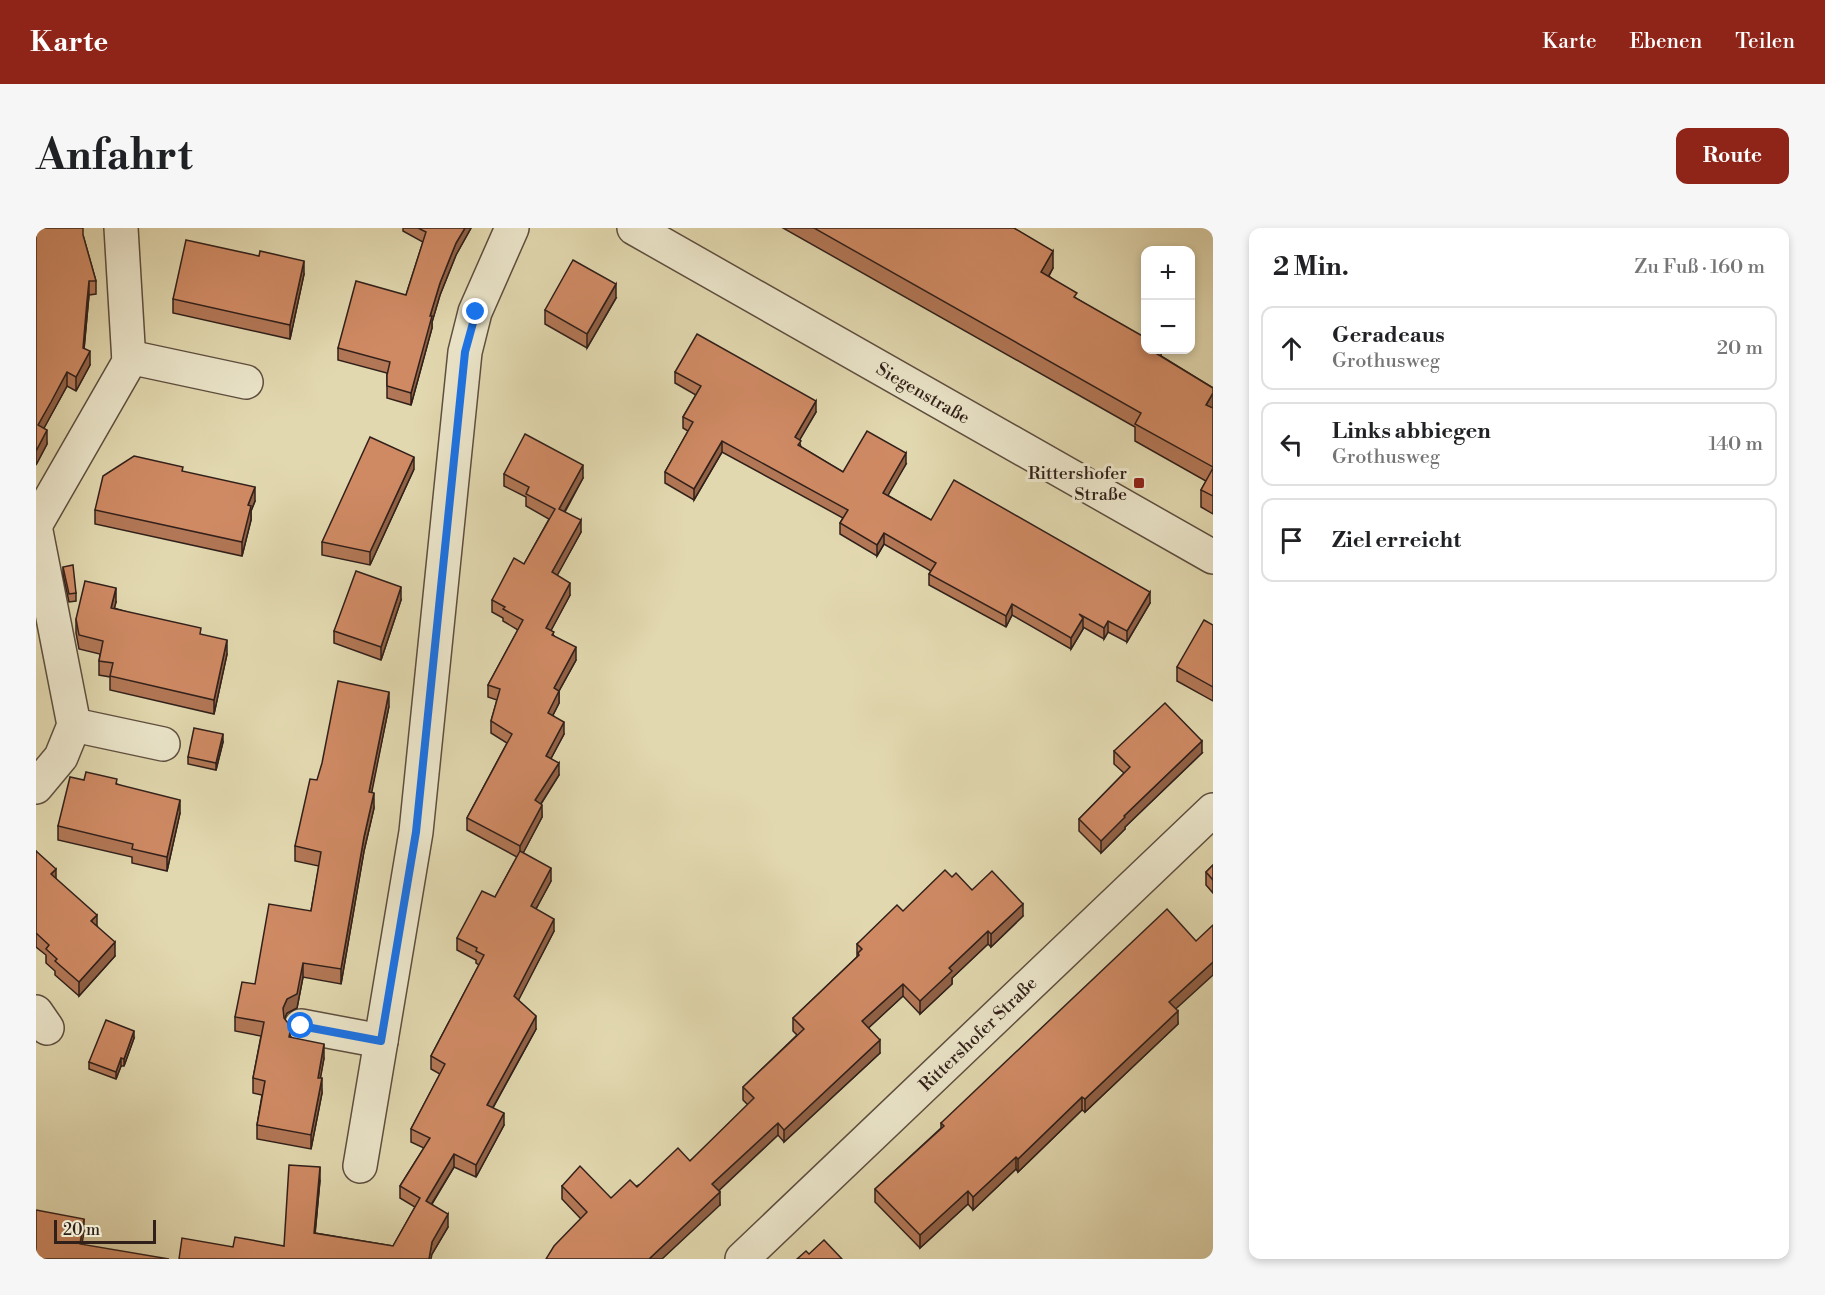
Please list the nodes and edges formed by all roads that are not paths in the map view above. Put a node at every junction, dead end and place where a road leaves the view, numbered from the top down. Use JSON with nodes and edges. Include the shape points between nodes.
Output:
{"nodes":[{"id":1,"x":121,"y":228,"type":"edge"},
{"id":2,"x":512,"y":228,"type":"edge"},
{"id":3,"x":634,"y":228,"type":"edge"},
{"id":4,"x":129,"y":357,"type":"junction"},
{"id":5,"x":246,"y":382,"type":"dead end"},
{"id":6,"x":36,"y":524,"type":"edge"},
{"id":7,"x":36,"y":531,"type":"edge"},
{"id":8,"x":1213,"y":557,"type":"edge"},
{"id":9,"x":74,"y":725,"type":"junction"},
{"id":10,"x":164,"y":744,"type":"dead end"},
{"id":11,"x":36,"y":787,"type":"edge"},
{"id":12,"x":1213,"y":810,"type":"edge"},
{"id":13,"x":301,"y":1026,"type":"dead end"},
{"id":14,"x":381,"y":1041,"type":"junction"},
{"id":15,"x":360,"y":1166,"type":"dead end"},
{"id":16,"x":742,"y":1259,"type":"edge"}],
"edges":[{"from":1,"to":4,"type":"street"},
{"from":2,"to":14,"type":"street","via":[[476,312],[465,352],[416,832]]},
{"from":3,"to":8,"type":"street","name":"Siegenstraße"},
{"from":4,"to":5,"type":"street"},
{"from":4,"to":6,"type":"street"},
{"from":7,"to":9,"type":"street"},
{"from":9,"to":10,"type":"street"},
{"from":9,"to":11,"type":"street","via":[[61,757]]},
{"from":12,"to":16,"type":"street","name":"Rittershofer Straße"},
{"from":13,"to":14,"type":"street"},
{"from":14,"to":15,"type":"street"}]}
